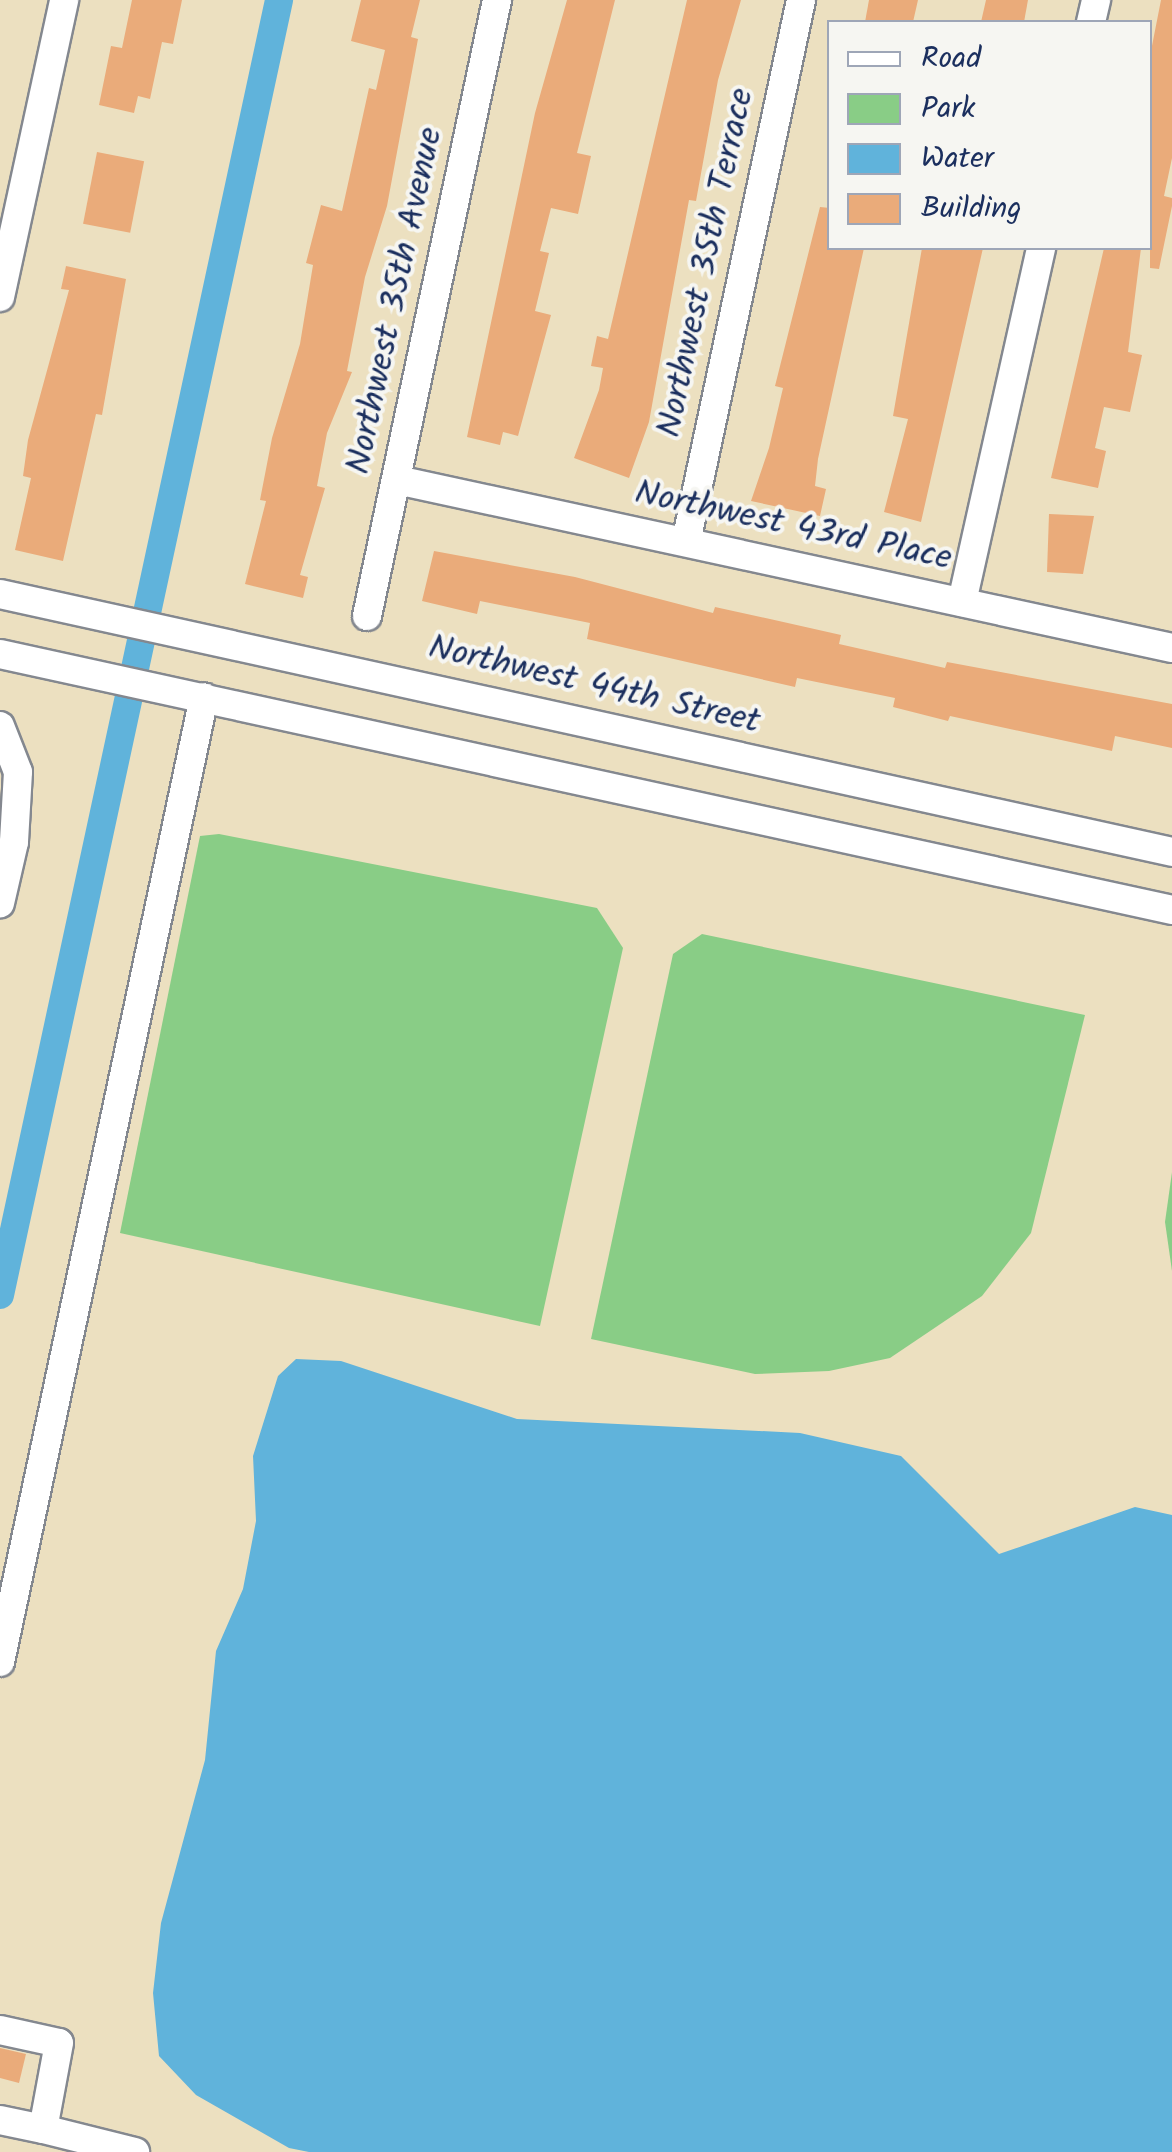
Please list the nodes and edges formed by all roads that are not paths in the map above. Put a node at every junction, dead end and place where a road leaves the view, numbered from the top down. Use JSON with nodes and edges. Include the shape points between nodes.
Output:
{"nodes":[{"id":1,"x":64,"y":0,"type":"edge"},
{"id":2,"x":496,"y":0,"type":"edge"},
{"id":3,"x":801,"y":0,"type":"edge"},
{"id":4,"x":1041,"y":250,"type":"edge"},
{"id":5,"x":0,"y":297,"type":"edge"},
{"id":6,"x":398,"y":480,"type":"junction"},
{"id":7,"x":686,"y":542,"type":"junction"},
{"id":8,"x":0,"y":594,"type":"edge"},
{"id":9,"x":962,"y":602,"type":"junction"},
{"id":10,"x":367,"y":616,"type":"dead end"},
{"id":11,"x":1172,"y":648,"type":"edge"},
{"id":12,"x":0,"y":654,"type":"edge"},
{"id":13,"x":204,"y":697,"type":"junction"},
{"id":14,"x":0,"y":726,"type":"edge"},
{"id":15,"x":1172,"y":852,"type":"edge"},
{"id":16,"x":4,"y":865,"type":"edge"},
{"id":17,"x":0,"y":903,"type":"edge"},
{"id":18,"x":1172,"y":910,"type":"edge"},
{"id":19,"x":0,"y":1662,"type":"edge"},
{"id":20,"x":0,"y":2030,"type":"edge"},
{"id":21,"x":0,"y":2120,"type":"edge"},
{"id":22,"x":42,"y":2129,"type":"junction"},
{"id":23,"x":136,"y":2152,"type":"edge"}],
"edges":[{"from":1,"to":5,"type":"street"},
{"from":2,"to":6,"type":"street","name":"Northwest 35th Avenue"},
{"from":3,"to":7,"type":"street","name":"Northwest 35th Terrace"},
{"from":4,"to":9,"type":"street"},
{"from":6,"to":7,"type":"street","name":"Northwest 43rd Place"},
{"from":6,"to":10,"type":"street","name":"Northwest 35th Avenue"},
{"from":7,"to":9,"type":"street","name":"Northwest 43rd Place"},
{"from":8,"to":15,"type":"street","name":"Northwest 44th Street"},
{"from":9,"to":11,"type":"street","name":"Northwest 43rd Place"},
{"from":12,"to":13,"type":"street"},
{"from":13,"to":18,"type":"street"},
{"from":13,"to":19,"type":"street"},
{"from":14,"to":16,"type":"street","via":[[18,772]]},
{"from":16,"to":17,"type":"street"},
{"from":20,"to":22,"type":"street","via":[[59,2043]]},
{"from":21,"to":22,"type":"street"},
{"from":22,"to":23,"type":"street"}]}
